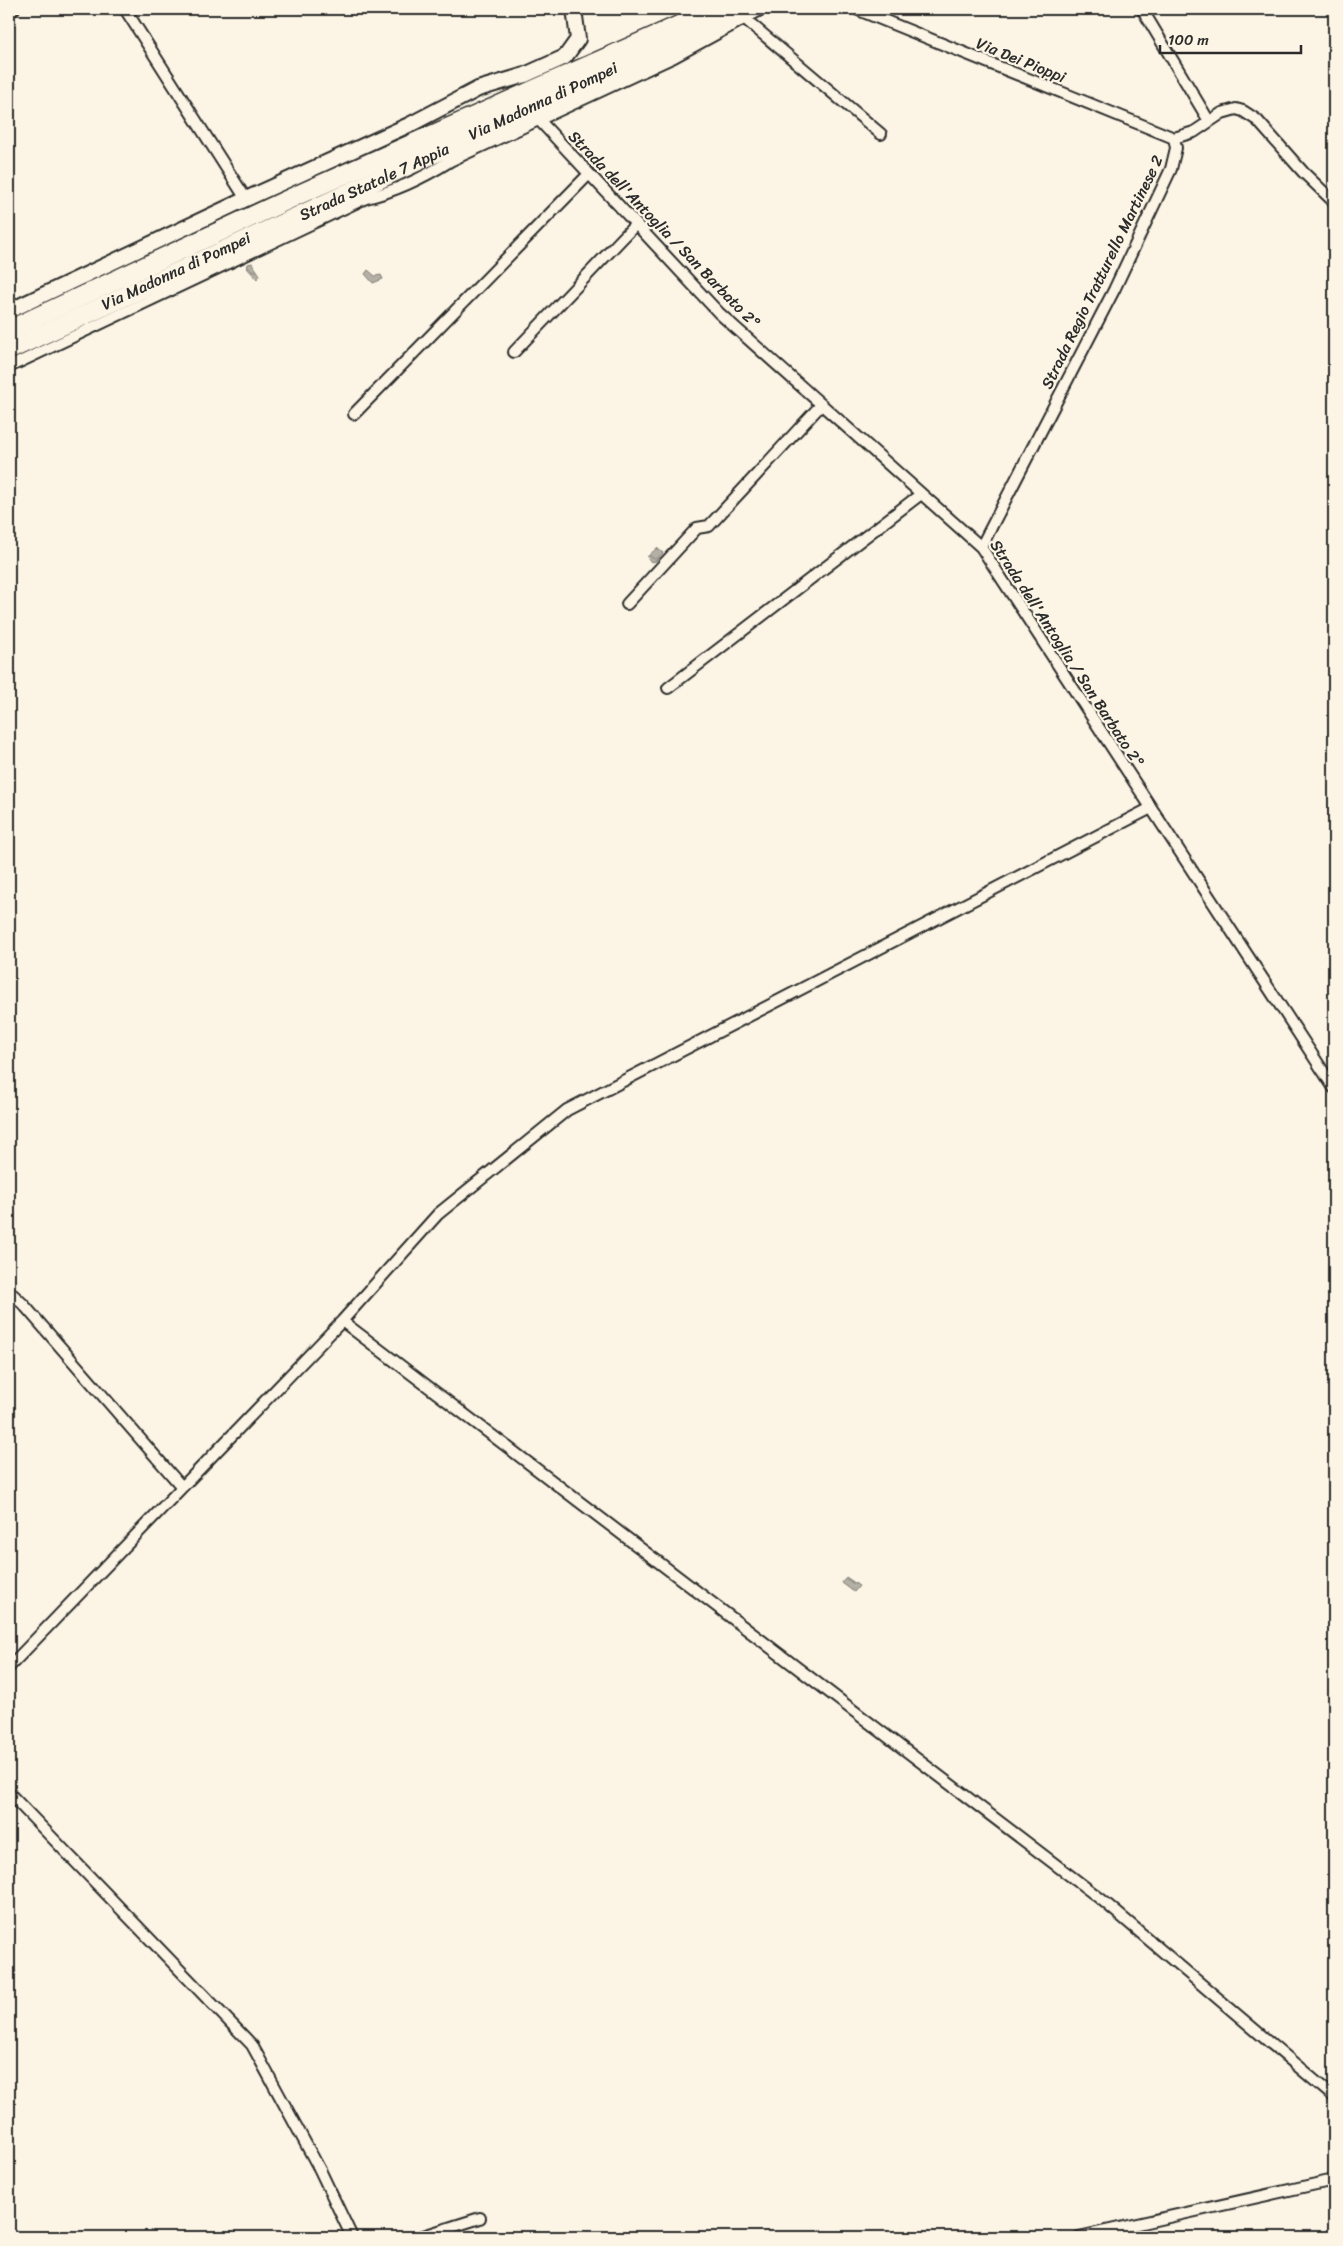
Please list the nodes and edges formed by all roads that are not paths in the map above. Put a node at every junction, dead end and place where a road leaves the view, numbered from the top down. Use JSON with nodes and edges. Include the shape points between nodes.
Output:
{"nodes":[{"id":1,"x":14,"y":9,"type":"edge"},
{"id":2,"x":125,"y":9,"type":"edge"},
{"id":3,"x":574,"y":9,"type":"edge"},
{"id":4,"x":712,"y":9,"type":"edge"},
{"id":5,"x":762,"y":9,"type":"edge"},
{"id":6,"x":856,"y":9,"type":"edge"},
{"id":7,"x":1142,"y":9,"type":"edge"},
{"id":8,"x":9,"y":11,"type":"edge"},
{"id":9,"x":742,"y":14,"type":"edge"},
{"id":10,"x":539,"y":120,"type":"junction"},
{"id":11,"x":1209,"y":121,"type":"junction"},
{"id":12,"x":881,"y":134,"type":"dead end"},
{"id":13,"x":1174,"y":138,"type":"junction"},
{"id":14,"x":589,"y":174,"type":"junction"},
{"id":15,"x":246,"y":199,"type":"junction"},
{"id":16,"x":1334,"y":202,"type":"edge"},
{"id":17,"x":636,"y":224,"type":"junction"},
{"id":18,"x":9,"y":311,"type":"edge"},
{"id":19,"x":9,"y":330,"type":"edge"},
{"id":20,"x":9,"y":350,"type":"edge"},
{"id":21,"x":514,"y":352,"type":"dead end"},
{"id":22,"x":9,"y":367,"type":"edge"},
{"id":23,"x":821,"y":404,"type":"junction"},
{"id":24,"x":354,"y":414,"type":"dead end"},
{"id":25,"x":921,"y":494,"type":"junction"},
{"id":26,"x":981,"y":547,"type":"junction"},
{"id":27,"x":626,"y":604,"type":"dead end"},
{"id":28,"x":668,"y":688,"type":"dead end"},
{"id":29,"x":1151,"y":808,"type":"junction"},
{"id":30,"x":1334,"y":1088,"type":"edge"},
{"id":31,"x":9,"y":1291,"type":"edge"},
{"id":32,"x":342,"y":1321,"type":"junction"},
{"id":33,"x":182,"y":1487,"type":"junction"},
{"id":34,"x":9,"y":1667,"type":"edge"},
{"id":35,"x":9,"y":1793,"type":"edge"},
{"id":36,"x":1334,"y":2096,"type":"edge"},
{"id":37,"x":1334,"y":2180,"type":"edge"},
{"id":38,"x":480,"y":2218,"type":"dead end"},
{"id":39,"x":352,"y":2237,"type":"edge"},
{"id":40,"x":420,"y":2237,"type":"edge"},
{"id":41,"x":1079,"y":2237,"type":"edge"}],
"edges":[{"from":1,"to":8,"type":"street"},
{"from":2,"to":15,"type":"street"},
{"from":3,"to":15,"type":"street","via":[[578,39],[564,57],[525,75],[478,88],[411,124]]},
{"from":4,"to":19,"type":"highway","name":"Strada Statale 7 Appia","via":[[300,194]]},
{"from":5,"to":9,"type":"street","name":"Via Madonna di Pompei"},
{"from":6,"to":13,"type":"street","name":"Via Dei Pioppi"},
{"from":7,"to":11,"type":"street"},
{"from":9,"to":10,"type":"street","name":"Via Madonna di Pompei","via":[[672,58]]},
{"from":9,"to":12,"type":"street"},
{"from":9,"to":20,"type":"highway","name":"Strada Statale 7 Appia","via":[[712,25]]},
{"from":10,"to":14,"type":"street","name":"Strada dell'Antoglia / San Barbato 2°"},
{"from":10,"to":22,"type":"street","name":"Via Madonna di Pompei","via":[[450,161],[421,179],[357,202]]},
{"from":11,"to":13,"type":"street","name":"Strada Regio Tratturello Martinese 2","via":[[1194,132]]},
{"from":11,"to":16,"type":"street","name":"Strada Regio Tratturello Martinese 2","via":[[1236,109],[1250,114]]},
{"from":13,"to":26,"type":"street","name":"Strada Regio Tratturello Martinese 2","via":[[1175,158],[1159,195],[1114,290]]},
{"from":14,"to":17,"type":"street","name":"Strada dell'Antoglia / San Barbato 2°"},
{"from":14,"to":24,"type":"street"},
{"from":15,"to":18,"type":"street"},
{"from":17,"to":21,"type":"street"},
{"from":17,"to":23,"type":"street","name":"Strada dell'Antoglia / San Barbato 2°","via":[[719,313]]},
{"from":23,"to":25,"type":"street","name":"Strada dell'Antoglia / San Barbato 2°"},
{"from":23,"to":27,"type":"street","via":[[709,526],[697,528]]},
{"from":25,"to":26,"type":"street","name":"Strada dell'Antoglia / San Barbato 2°"},
{"from":25,"to":28,"type":"street"},
{"from":26,"to":29,"type":"street","name":"Strada dell'Antoglia / San Barbato 2°"},
{"from":29,"to":30,"type":"street","name":"Strada dell'Antoglia / San Barbato 2°"},
{"from":29,"to":32,"type":"street","via":[[567,1110],[438,1214]]},
{"from":31,"to":33,"type":"street","via":[[24,1304]]},
{"from":32,"to":33,"type":"street"},
{"from":32,"to":36,"type":"street","via":[[1102,1900]]},
{"from":33,"to":34,"type":"street"},
{"from":35,"to":39,"type":"street","via":[[252,2045],[320,2170]]},
{"from":37,"to":41,"type":"street"},
{"from":38,"to":40,"type":"street"}]}
